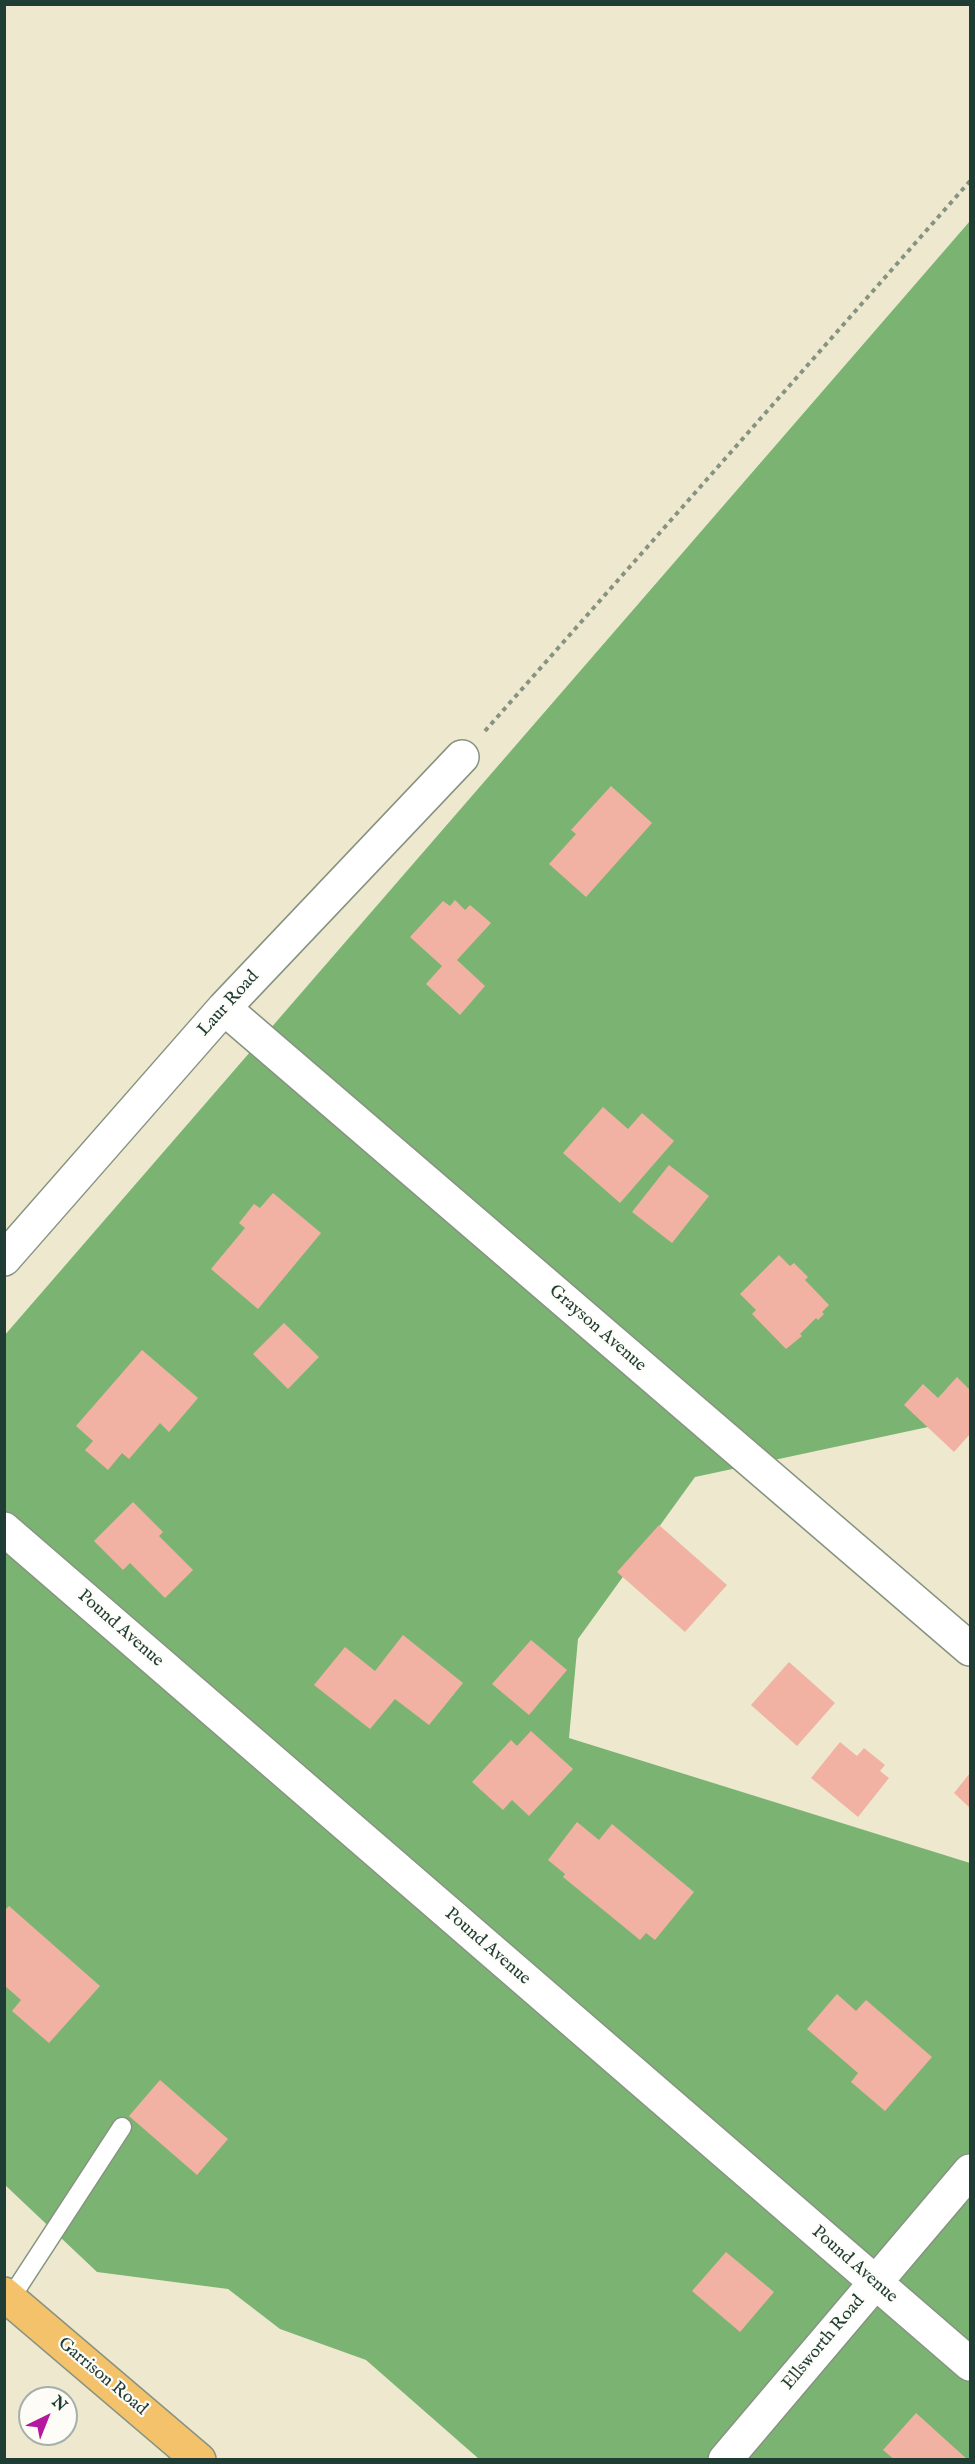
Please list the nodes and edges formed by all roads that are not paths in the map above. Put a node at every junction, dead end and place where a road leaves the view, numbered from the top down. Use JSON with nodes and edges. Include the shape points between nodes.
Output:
{"nodes":[{"id":1,"x":462,"y":757,"type":"road end"},
{"id":2,"x":224,"y":1008,"type":"junction"},
{"id":3,"x":4,"y":1259,"type":"edge"},
{"id":4,"x":4,"y":1529,"type":"edge"},
{"id":5,"x":970,"y":1649,"type":"edge"},
{"id":6,"x":122,"y":2127,"type":"dead end"},
{"id":7,"x":970,"y":2171,"type":"edge"},
{"id":8,"x":874,"y":2283,"type":"junction"},
{"id":9,"x":7,"y":2296,"type":"edge"},
{"id":10,"x":970,"y":2364,"type":"edge"},
{"id":11,"x":199,"y":2460,"type":"edge"},
{"id":12,"x":724,"y":2460,"type":"edge"}],
"edges":[{"from":1,"to":2,"type":"street","name":"Laur Road"},
{"from":2,"to":3,"type":"street","name":"Laur Road"},
{"from":2,"to":5,"type":"street","name":"Grayson Avenue"},
{"from":4,"to":8,"type":"street","name":"Pound Avenue"},
{"from":6,"to":9,"type":"lane"},
{"from":7,"to":8,"type":"street","name":"Ellsworth Road"},
{"from":8,"to":10,"type":"street","name":"Pound Avenue"},
{"from":8,"to":12,"type":"street","name":"Ellsworth Road"},
{"from":9,"to":11,"type":"main road","name":"Garrison Road"}]}
